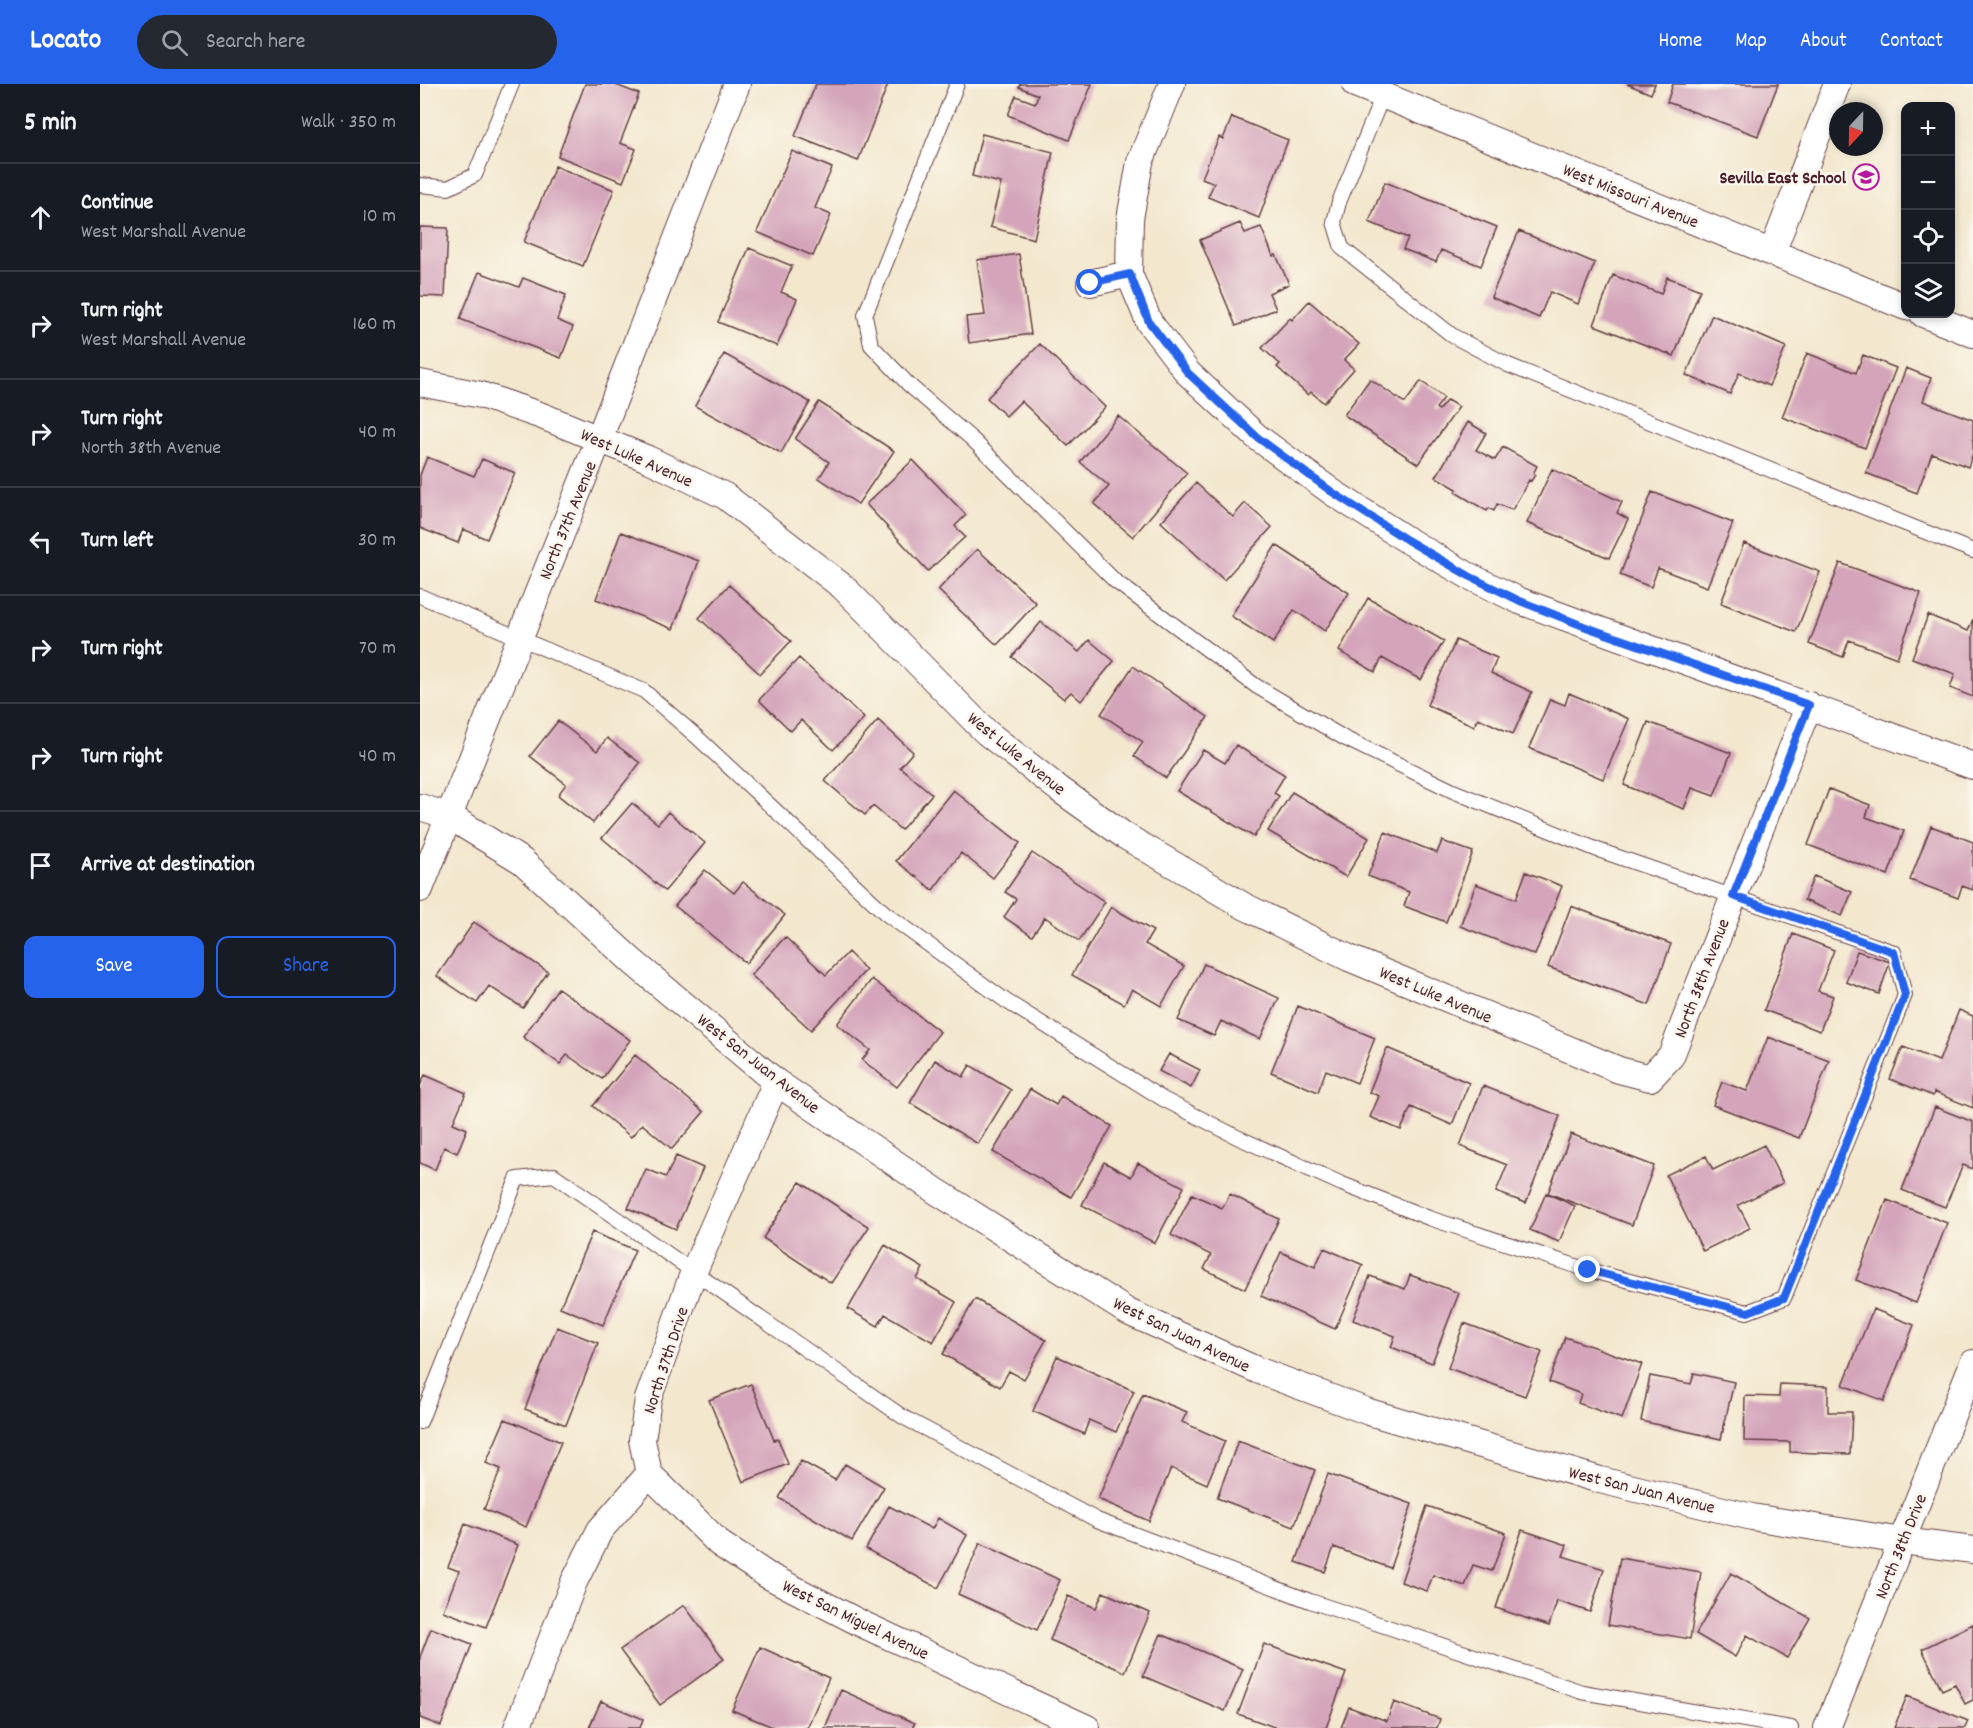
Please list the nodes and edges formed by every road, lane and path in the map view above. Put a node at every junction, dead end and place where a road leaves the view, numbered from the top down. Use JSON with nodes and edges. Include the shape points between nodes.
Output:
{"nodes":[{"id":1,"x":512,"y":84,"type":"edge"},
{"id":2,"x":737,"y":84,"type":"edge"},
{"id":3,"x":957,"y":84,"type":"edge"},
{"id":4,"x":1172,"y":84,"type":"edge"},
{"id":5,"x":1355,"y":84,"type":"edge"},
{"id":6,"x":1837,"y":84,"type":"edge"},
{"id":7,"x":1383,"y":95,"type":"junction"},
{"id":8,"x":420,"y":185,"type":"edge"},
{"id":9,"x":1772,"y":253,"type":"junction"},
{"id":10,"x":1130,"y":274,"type":"junction"},
{"id":11,"x":1090,"y":283,"type":"dead end"},
{"id":12,"x":1901,"y":305,"type":"edge"},
{"id":13,"x":1933,"y":318,"type":"edge"},
{"id":14,"x":1973,"y":334,"type":"edge"},
{"id":15,"x":420,"y":383,"type":"edge"},
{"id":16,"x":599,"y":439,"type":"junction"},
{"id":17,"x":1973,"y":551,"type":"edge"},
{"id":18,"x":420,"y":596,"type":"edge"},
{"id":19,"x":520,"y":637,"type":"junction"},
{"id":20,"x":1809,"y":705,"type":"junction"},
{"id":21,"x":1973,"y":766,"type":"edge"},
{"id":22,"x":420,"y":807,"type":"edge"},
{"id":23,"x":449,"y":816,"type":"junction"},
{"id":24,"x":420,"y":889,"type":"edge"},
{"id":25,"x":1733,"y":896,"type":"junction"},
{"id":26,"x":1650,"y":1078,"type":"joint"},
{"id":27,"x":776,"y":1082,"type":"junction"},
{"id":28,"x":694,"y":1271,"type":"junction"},
{"id":29,"x":1973,"y":1363,"type":"edge"},
{"id":30,"x":420,"y":1422,"type":"edge"},
{"id":31,"x":649,"y":1474,"type":"junction"},
{"id":32,"x":1902,"y":1541,"type":"junction"},
{"id":33,"x":1973,"y":1550,"type":"edge"},
{"id":34,"x":517,"y":1728,"type":"edge"},
{"id":35,"x":1087,"y":1728,"type":"edge"},
{"id":36,"x":1791,"y":1728,"type":"edge"},
{"id":37,"x":1827,"y":1728,"type":"edge"}],
"edges":[{"from":1,"to":8,"type":"lane","via":[[475,176],[448,188]]},
{"from":2,"to":16,"type":"street","name":"North 37th Avenue"},
{"from":3,"to":25,"type":"lane","via":[[865,315],[871,345],[886,361],[973,440],[1115,581],[1256,686],[1344,738],[1453,791],[1598,850]]},
{"from":4,"to":10,"type":"street","via":[[1140,162],[1130,219]]},
{"from":5,"to":7,"type":"street","name":"West Missouri Avenue"},
{"from":6,"to":9,"type":"street"},
{"from":7,"to":9,"type":"street","name":"West Missouri Avenue"},
{"from":7,"to":17,"type":"lane","via":[[1334,222],[1342,248],[1453,336],[1508,365]]},
{"from":9,"to":12,"type":"street","name":"West Missouri Avenue"},
{"from":10,"to":11,"type":"street"},
{"from":10,"to":20,"type":"street","via":[[1149,322],[1188,373],[1257,437],[1407,540],[1520,601]]},
{"from":13,"to":14,"type":"street"},
{"from":15,"to":16,"type":"street","name":"West Luke Avenue","via":[[481,395]]},
{"from":16,"to":19,"type":"street","name":"North 37th Avenue"},
{"from":16,"to":26,"type":"street","name":"West Luke Avenue","via":[[735,503],[843,587],[986,732],[1125,836],[1244,906],[1349,958],[1619,1070]]},
{"from":18,"to":19,"type":"lane"},
{"from":19,"to":23,"type":"street","name":"North 37th Avenue"},
{"from":19,"to":25,"type":"lane","via":[[644,691],[885,913],[1006,1001],[1163,1099],[1342,1184],[1429,1218],[1588,1270],[1748,1312],[1784,1298],[1905,995],[1894,952]]},
{"from":20,"to":21,"type":"street"},
{"from":20,"to":25,"type":"street","name":"North 38th Avenue"},
{"from":22,"to":23,"type":"street","name":"West San Juan Avenue"},
{"from":23,"to":24,"type":"street","name":"North 37th Avenue"},
{"from":23,"to":27,"type":"street","name":"West San Juan Avenue","via":[[522,861],[633,962]]},
{"from":25,"to":26,"type":"street","name":"North 38th Avenue","via":[[1671,1056]]},
{"from":27,"to":28,"type":"street","name":"North 37th Drive"},
{"from":27,"to":32,"type":"street","name":"West San Juan Avenue","via":[[936,1191],[1128,1312],[1257,1370],[1369,1412],[1600,1480],[1752,1517]]},
{"from":28,"to":30,"type":"lane","via":[[554,1175],[517,1179]]},
{"from":28,"to":31,"type":"street","name":"North 37th Drive","via":[[648,1400],[642,1440]]},
{"from":28,"to":36,"type":"lane","via":[[903,1417],[1097,1520],[1310,1601],[1582,1692]]},
{"from":29,"to":32,"type":"street","name":"North 38th Drive"},
{"from":31,"to":34,"type":"street","via":[[600,1530],[574,1582]]},
{"from":31,"to":35,"type":"street","name":"West San Miguel Avenue","via":[[720,1544],[767,1575],[862,1624]]},
{"from":32,"to":33,"type":"street","name":"West San Juan Avenue"},
{"from":32,"to":37,"type":"street","name":"North 38th Drive"}]}
